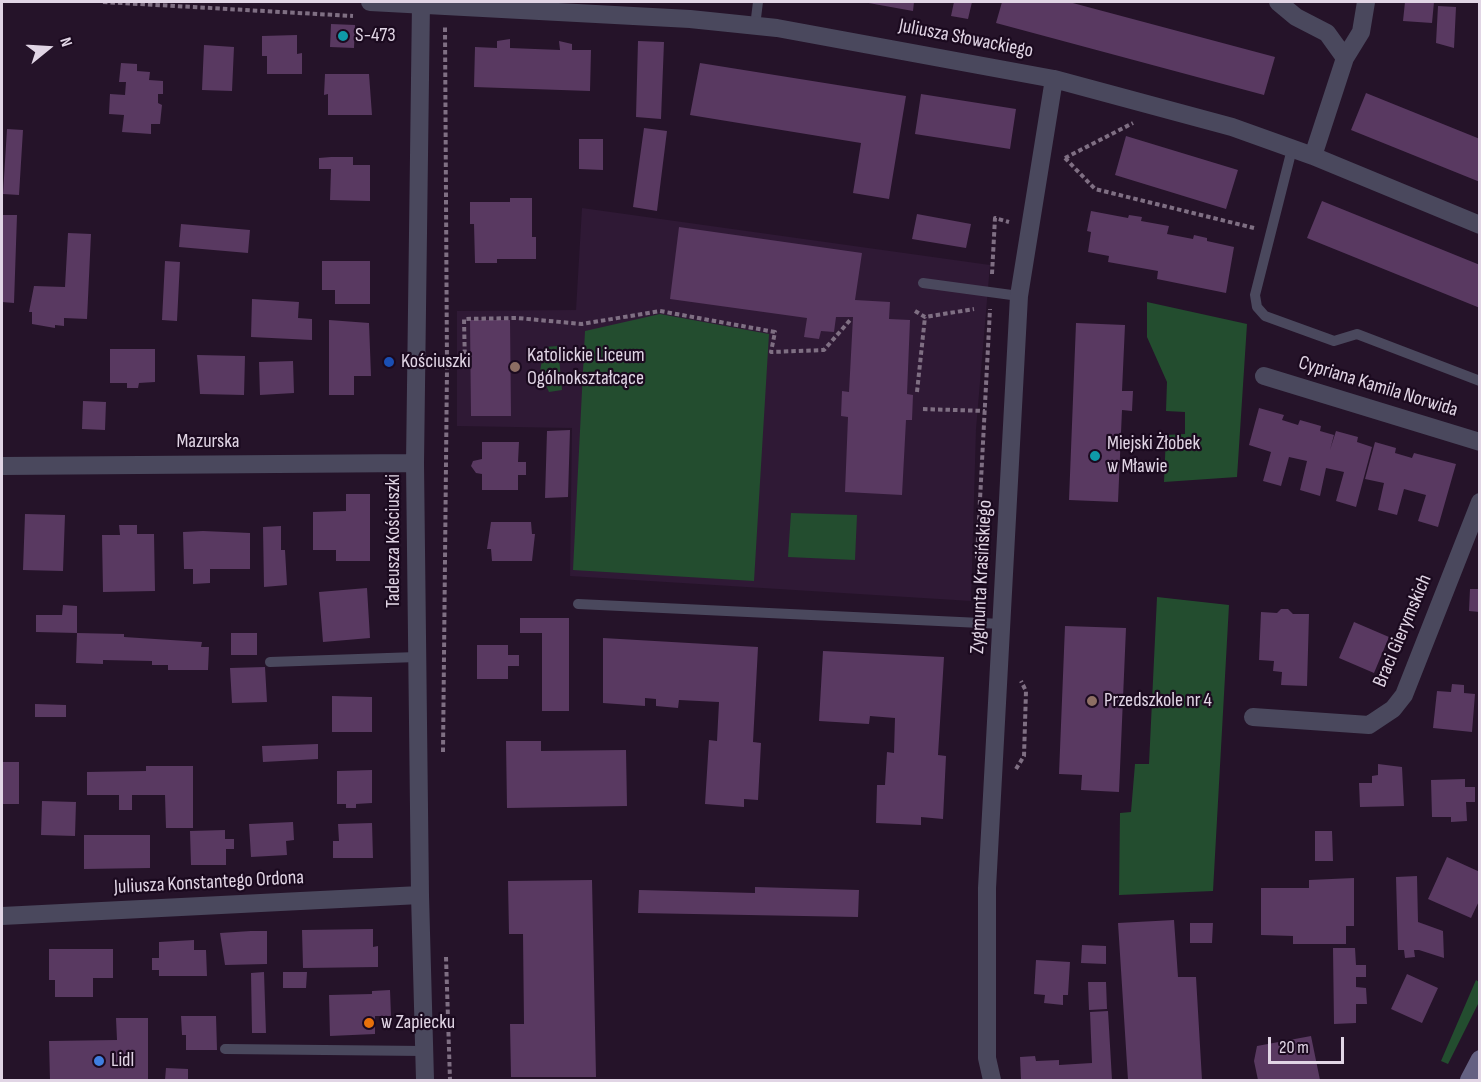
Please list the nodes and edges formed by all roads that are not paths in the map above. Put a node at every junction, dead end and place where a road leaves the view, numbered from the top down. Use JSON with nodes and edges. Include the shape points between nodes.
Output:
{"nodes":[{"id":1,"x":758,"y":2,"type":"edge"},
{"id":2,"x":1278,"y":2,"type":"edge"},
{"id":3,"x":1366,"y":2,"type":"edge"},
{"id":4,"x":421,"y":3,"type":"edge"},
{"id":5,"x":366,"y":9,"type":"edge"},
{"id":6,"x":755,"y":26,"type":"junction"},
{"id":7,"x":1345,"y":58,"type":"junction"},
{"id":8,"x":1054,"y":79,"type":"junction"},
{"id":9,"x":1292,"y":149,"type":"junction"},
{"id":10,"x":1313,"y":156,"type":"junction"},
{"id":11,"x":1479,"y":225,"type":"edge"},
{"id":12,"x":923,"y":283,"type":"dead end"},
{"id":13,"x":1019,"y":296,"type":"junction"},
{"id":14,"x":1264,"y":376,"type":"dead end"},
{"id":15,"x":1479,"y":381,"type":"edge"},
{"id":16,"x":1479,"y":442,"type":"edge"},
{"id":17,"x":415,"y":463,"type":"junction"},
{"id":18,"x":2,"y":466,"type":"edge"},
{"id":19,"x":1479,"y":502,"type":"edge"},
{"id":20,"x":578,"y":604,"type":"dead end"},
{"id":21,"x":1002,"y":624,"type":"junction"},
{"id":22,"x":417,"y":657,"type":"junction"},
{"id":23,"x":270,"y":662,"type":"dead end"},
{"id":24,"x":1252,"y":717,"type":"dead end"},
{"id":25,"x":420,"y":895,"type":"junction"},
{"id":26,"x":2,"y":916,"type":"edge"},
{"id":27,"x":225,"y":1049,"type":"dead end"},
{"id":28,"x":424,"y":1051,"type":"junction"},
{"id":29,"x":1479,"y":1059,"type":"edge"},
{"id":30,"x":425,"y":1080,"type":"edge"},
{"id":31,"x":992,"y":1080,"type":"edge"},
{"id":32,"x":1468,"y":1080,"type":"edge"}],
"edges":[{"from":1,"to":6,"type":"lane"},
{"from":2,"to":7,"type":"street","via":[[1296,17],[1327,33]]},
{"from":3,"to":7,"type":"street","via":[[1361,32]]},
{"from":4,"to":5,"type":"street","name":"Juliusza Słowackiego"},
{"from":4,"to":6,"type":"street","name":"Juliusza Słowackiego"},
{"from":4,"to":17,"type":"street","name":"Tadeusza Kościuszki"},
{"from":6,"to":8,"type":"street","name":"Juliusza Słowackiego"},
{"from":7,"to":10,"type":"street"},
{"from":8,"to":9,"type":"street","name":"Juliusza Słowackiego","via":[[1232,127]]},
{"from":8,"to":13,"type":"street","name":"Zygmunta Krasińskiego"},
{"from":9,"to":10,"type":"street","name":"Juliusza Słowackiego"},
{"from":9,"to":15,"type":"lane","via":[[1255,295],[1257,307],[1265,316],[1334,341],[1357,334]]},
{"from":10,"to":11,"type":"street","name":"Juliusza Słowackiego"},
{"from":12,"to":13,"type":"lane"},
{"from":13,"to":21,"type":"street","name":"Zygmunta Krasińskiego"},
{"from":14,"to":16,"type":"street","name":"Cypriana Kamila Norwida"},
{"from":17,"to":18,"type":"street","name":"Mazurska"},
{"from":17,"to":22,"type":"street","name":"Tadeusza Kościuszki"},
{"from":19,"to":24,"type":"street","name":"Braci Gierymskich","via":[[1404,695],[1393,710],[1370,725]]},
{"from":20,"to":21,"type":"lane"},
{"from":21,"to":31,"type":"street","name":"Zygmunta Krasińskiego","via":[[987,888],[987,1058]]},
{"from":22,"to":23,"type":"lane"},
{"from":22,"to":25,"type":"street","name":"Tadeusza Kościuszki"},
{"from":25,"to":26,"type":"street","name":"Juliusza Konstantego Ordona"},
{"from":25,"to":28,"type":"street","name":"Tadeusza Kościuszki"},
{"from":27,"to":28,"type":"lane"},
{"from":28,"to":30,"type":"street","name":"Tadeusza Kościuszki"},
{"from":29,"to":32,"type":"main road"}]}
